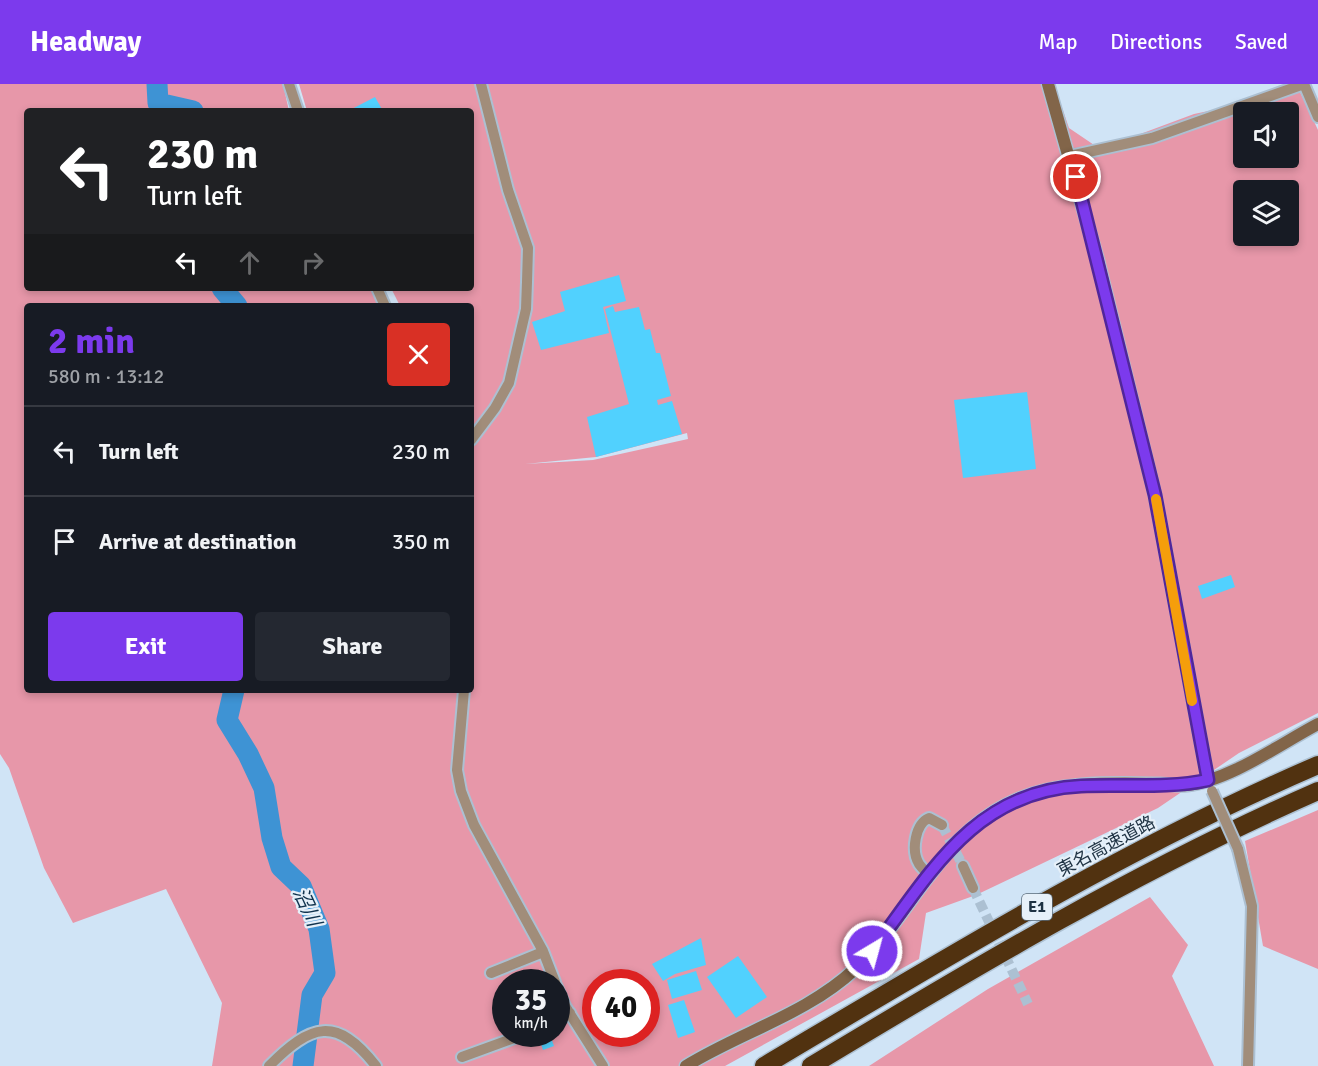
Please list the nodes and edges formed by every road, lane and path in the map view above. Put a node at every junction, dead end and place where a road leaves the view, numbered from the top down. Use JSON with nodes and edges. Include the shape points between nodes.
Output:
{"nodes":[{"id":1,"x":289,"y":84,"type":"edge"},
{"id":2,"x":481,"y":84,"type":"edge"},
{"id":3,"x":1048,"y":84,"type":"edge"},
{"id":4,"x":1304,"y":84,"type":"edge"},
{"id":5,"x":297,"y":108,"type":"edge"},
{"id":6,"x":1318,"y":117,"type":"edge"},
{"id":7,"x":1070,"y":156,"type":"junction"},
{"id":8,"x":474,"y":436,"type":"edge"},
{"id":9,"x":464,"y":693,"type":"edge"},
{"id":10,"x":1318,"y":724,"type":"edge"},
{"id":11,"x":1318,"y":765,"type":"edge"},
{"id":12,"x":1210,"y":786,"type":"junction"},
{"id":13,"x":1318,"y":791,"type":"edge"},
{"id":14,"x":942,"y":825,"type":"dead end"},
{"id":15,"x":963,"y":866,"type":"tunnel mouth"},
{"id":16,"x":929,"y":876,"type":"junction"},
{"id":17,"x":973,"y":888,"type":"tunnel mouth"},
{"id":18,"x":543,"y":952,"type":"junction"},
{"id":19,"x":550,"y":969,"type":"edge"},
{"id":20,"x":491,"y":973,"type":"dead end"},
{"id":21,"x":570,"y":1013,"type":"edge"},
{"id":22,"x":492,"y":1046,"type":"edge"},
{"id":23,"x":462,"y":1057,"type":"dead end"},
{"id":24,"x":269,"y":1066,"type":"edge"},
{"id":25,"x":376,"y":1066,"type":"edge"},
{"id":26,"x":603,"y":1066,"type":"edge"},
{"id":27,"x":686,"y":1066,"type":"edge"},
{"id":28,"x":764,"y":1066,"type":"edge"},
{"id":29,"x":811,"y":1066,"type":"edge"},
{"id":30,"x":1248,"y":1066,"type":"edge"}],
"edges":[{"from":1,"to":5,"type":"street"},
{"from":2,"to":8,"type":"street","via":[[508,190],[528,248],[526,309],[509,383]]},
{"from":3,"to":7,"type":"street"},
{"from":4,"to":6,"type":"street"},
{"from":4,"to":7,"type":"street","via":[[1152,138]]},
{"from":7,"to":12,"type":"street","via":[[1155,495]]},
{"from":9,"to":18,"type":"street","via":[[457,770],[461,791],[474,825]]},
{"from":10,"to":12,"type":"street"},
{"from":11,"to":28,"type":"highway","name":"東名高速道路","number":"E1","via":[[1123,860]]},
{"from":12,"to":16,"type":"street","via":[[1078,786],[1034,793],[976,823]]},
{"from":12,"to":30,"type":"street","bridge":true,"via":[[1238,849],[1252,906]]},
{"from":13,"to":29,"type":"highway","number":"E1","via":[[1132,882]]},
{"from":14,"to":16,"type":"street","via":[[929,818],[922,820],[916,831],[918,862]]},
{"from":15,"to":17,"type":"street"},
{"from":16,"to":27,"type":"street","via":[[872,951],[835,986]]},
{"from":18,"to":19,"type":"street"},
{"from":18,"to":20,"type":"street"},
{"from":21,"to":26,"type":"street"},
{"from":22,"to":23,"type":"street"},
{"from":24,"to":25,"type":"street","via":[[310,1032],[324,1031],[354,1042]]}]}
